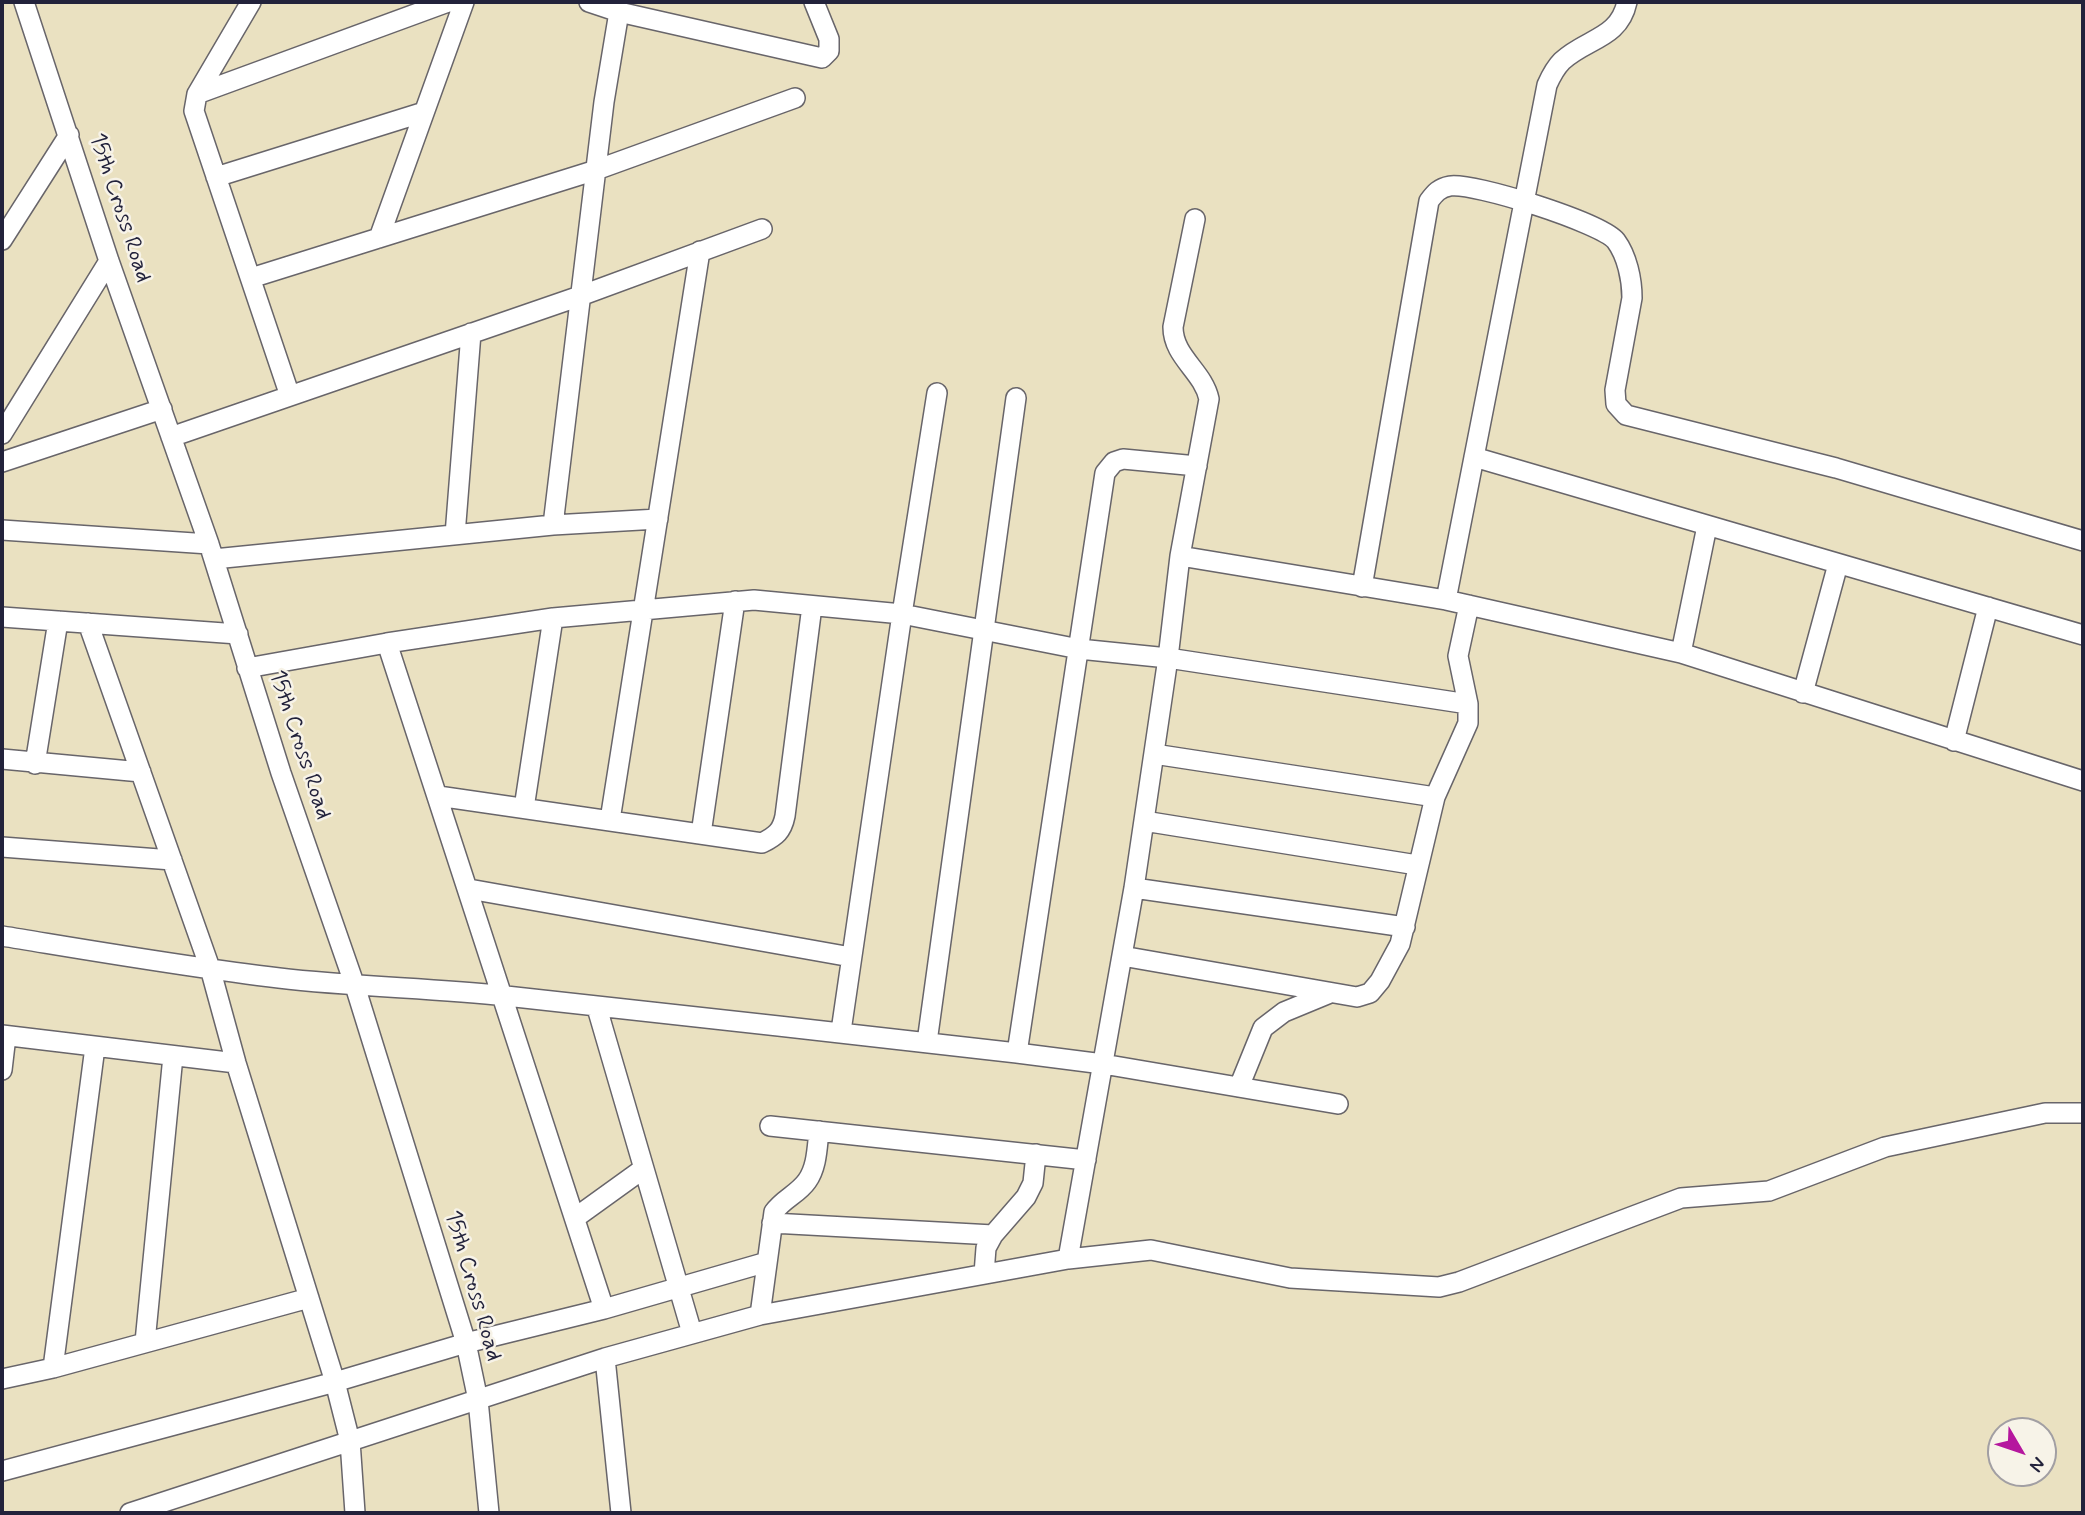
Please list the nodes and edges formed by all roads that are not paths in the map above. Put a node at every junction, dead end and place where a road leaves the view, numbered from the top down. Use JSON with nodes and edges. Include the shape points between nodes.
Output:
{"nodes":[{"id":1,"x":24,"y":2,"type":"edge"},
{"id":2,"x":251,"y":2,"type":"edge"},
{"id":3,"x":448,"y":2,"type":"edge"},
{"id":4,"x":464,"y":2,"type":"edge"},
{"id":5,"x":589,"y":2,"type":"edge"},
{"id":6,"x":814,"y":2,"type":"edge"},
{"id":7,"x":1627,"y":2,"type":"edge"},
{"id":8,"x":619,"y":12,"type":"junction"},
{"id":9,"x":197,"y":94,"type":"junction"},
{"id":10,"x":795,"y":98,"type":"dead end"},
{"id":11,"x":424,"y":112,"type":"junction"},
{"id":12,"x":69,"y":135,"type":"junction"},
{"id":13,"x":596,"y":170,"type":"junction"},
{"id":14,"x":216,"y":177,"type":"junction"},
{"id":15,"x":1524,"y":201,"type":"junction"},
{"id":16,"x":1195,"y":219,"type":"dead end"},
{"id":17,"x":762,"y":229,"type":"dead end"},
{"id":18,"x":379,"y":238,"type":"junction"},
{"id":19,"x":2,"y":240,"type":"edge"},
{"id":20,"x":700,"y":251,"type":"junction"},
{"id":21,"x":109,"y":261,"type":"junction"},
{"id":22,"x":251,"y":278,"type":"junction"},
{"id":23,"x":580,"y":296,"type":"junction"},
{"id":24,"x":471,"y":333,"type":"junction"},
{"id":25,"x":937,"y":393,"type":"dead end"},
{"id":26,"x":290,"y":396,"type":"junction"},
{"id":27,"x":1016,"y":398,"type":"dead end"},
{"id":28,"x":162,"y":409,"type":"junction"},
{"id":29,"x":2,"y":434,"type":"edge"},
{"id":30,"x":171,"y":437,"type":"junction"},
{"id":31,"x":1474,"y":457,"type":"junction"},
{"id":32,"x":2,"y":462,"type":"edge"},
{"id":33,"x":1197,"y":466,"type":"junction"},
{"id":34,"x":658,"y":519,"type":"junction"},
{"id":35,"x":553,"y":525,"type":"junction"},
{"id":36,"x":1707,"y":526,"type":"junction"},
{"id":37,"x":2,"y":530,"type":"edge"},
{"id":38,"x":455,"y":535,"type":"junction"},
{"id":39,"x":2083,"y":541,"type":"edge"},
{"id":40,"x":211,"y":552,"type":"junction"},
{"id":41,"x":1180,"y":556,"type":"junction"},
{"id":42,"x":1838,"y":564,"type":"junction"},
{"id":43,"x":1362,"y":587,"type":"junction"},
{"id":44,"x":1446,"y":600,"type":"junction"},
{"id":45,"x":735,"y":601,"type":"junction"},
{"id":46,"x":1469,"y":605,"type":"junction"},
{"id":47,"x":813,"y":606,"type":"junction"},
{"id":48,"x":1988,"y":607,"type":"junction"},
{"id":49,"x":643,"y":609,"type":"junction"},
{"id":50,"x":902,"y":614,"type":"junction"},
{"id":51,"x":2,"y":617,"type":"edge"},
{"id":52,"x":553,"y":618,"type":"junction"},
{"id":53,"x":58,"y":621,"type":"junction"},
{"id":54,"x":88,"y":623,"type":"junction"},
{"id":55,"x":985,"y":631,"type":"junction"},
{"id":56,"x":238,"y":634,"type":"junction"},
{"id":57,"x":2083,"y":635,"type":"edge"},
{"id":58,"x":387,"y":643,"type":"junction"},
{"id":59,"x":1079,"y":649,"type":"junction"},
{"id":60,"x":1681,"y":653,"type":"junction"},
{"id":61,"x":1168,"y":659,"type":"junction"},
{"id":62,"x":247,"y":668,"type":"junction"},
{"id":63,"x":1803,"y":693,"type":"junction"},
{"id":64,"x":1468,"y":704,"type":"junction"},
{"id":65,"x":1954,"y":741,"type":"junction"},
{"id":66,"x":1154,"y":754,"type":"junction"},
{"id":67,"x":2,"y":759,"type":"edge"},
{"id":68,"x":35,"y":764,"type":"junction"},
{"id":69,"x":141,"y":772,"type":"junction"},
{"id":70,"x":2083,"y":781,"type":"edge"},
{"id":71,"x":438,"y":796,"type":"junction"},
{"id":72,"x":1435,"y":797,"type":"junction"},
{"id":73,"x":524,"y":808,"type":"junction"},
{"id":74,"x":610,"y":820,"type":"junction"},
{"id":75,"x":1144,"y":821,"type":"junction"},
{"id":76,"x":701,"y":834,"type":"junction"},
{"id":77,"x":2,"y":847,"type":"edge"},
{"id":78,"x":172,"y":860,"type":"junction"},
{"id":79,"x":1417,"y":864,"type":"junction"},
{"id":80,"x":1133,"y":888,"type":"junction"},
{"id":81,"x":469,"y":889,"type":"junction"},
{"id":82,"x":1405,"y":927,"type":"junction"},
{"id":83,"x":2,"y":936,"type":"edge"},
{"id":84,"x":1122,"y":956,"type":"junction"},
{"id":85,"x":851,"y":957,"type":"junction"},
{"id":86,"x":210,"y":968,"type":"junction"},
{"id":87,"x":355,"y":986,"type":"junction"},
{"id":88,"x":1331,"y":992,"type":"junction"},
{"id":89,"x":504,"y":996,"type":"junction"},
{"id":90,"x":597,"y":1008,"type":"junction"},
{"id":91,"x":841,"y":1031,"type":"junction"},
{"id":92,"x":4,"y":1036,"type":"edge"},
{"id":93,"x":927,"y":1042,"type":"junction"},
{"id":94,"x":95,"y":1046,"type":"junction"},
{"id":95,"x":1017,"y":1053,"type":"junction"},
{"id":96,"x":173,"y":1056,"type":"junction"},
{"id":97,"x":236,"y":1063,"type":"junction"},
{"id":98,"x":1103,"y":1064,"type":"junction"},
{"id":99,"x":2,"y":1070,"type":"edge"},
{"id":100,"x":1239,"y":1087,"type":"junction"},
{"id":101,"x":1338,"y":1104,"type":"dead end"},
{"id":102,"x":2083,"y":1113,"type":"edge"},
{"id":103,"x":771,"y":1126,"type":"dead end"},
{"id":104,"x":819,"y":1131,"type":"junction"},
{"id":105,"x":1036,"y":1154,"type":"junction"},
{"id":106,"x":1086,"y":1160,"type":"junction"},
{"id":107,"x":643,"y":1169,"type":"junction"},
{"id":108,"x":575,"y":1218,"type":"junction"},
{"id":109,"x":772,"y":1223,"type":"junction"},
{"id":110,"x":993,"y":1235,"type":"junction"},
{"id":111,"x":1068,"y":1259,"type":"junction"},
{"id":112,"x":766,"y":1262,"type":"junction"},
{"id":113,"x":984,"y":1274,"type":"junction"},
{"id":114,"x":678,"y":1288,"type":"junction"},
{"id":115,"x":309,"y":1298,"type":"junction"},
{"id":116,"x":604,"y":1309,"type":"junction"},
{"id":117,"x":760,"y":1315,"type":"junction"},
{"id":118,"x":692,"y":1334,"type":"junction"},
{"id":119,"x":145,"y":1342,"type":"junction"},
{"id":120,"x":466,"y":1343,"type":"junction"},
{"id":121,"x":605,"y":1358,"type":"junction"},
{"id":122,"x":53,"y":1368,"type":"junction"},
{"id":123,"x":2,"y":1379,"type":"edge"},
{"id":124,"x":335,"y":1382,"type":"junction"},
{"id":125,"x":478,"y":1400,"type":"junction"},
{"id":126,"x":350,"y":1441,"type":"junction"},
{"id":127,"x":2,"y":1471,"type":"edge"},
{"id":128,"x":130,"y":1513,"type":"edge"},
{"id":129,"x":355,"y":1513,"type":"edge"},
{"id":130,"x":489,"y":1513,"type":"edge"},
{"id":131,"x":621,"y":1513,"type":"edge"}],
"edges":[{"from":1,"to":12,"type":"street","name":"15th Cross Road"},
{"from":2,"to":9,"type":"street"},
{"from":3,"to":9,"type":"street"},
{"from":4,"to":11,"type":"street"},
{"from":5,"to":8,"type":"street"},
{"from":6,"to":8,"type":"street","via":[[829,39],[829,51],[822,58]]},
{"from":7,"to":15,"type":"street","via":[[1617,27],[1554,70]]},
{"from":8,"to":13,"type":"street"},
{"from":9,"to":14,"type":"street","via":[[194,111]]},
{"from":10,"to":13,"type":"street"},
{"from":11,"to":14,"type":"street"},
{"from":11,"to":18,"type":"street"},
{"from":12,"to":19,"type":"street"},
{"from":12,"to":21,"type":"street","name":"15th Cross Road"},
{"from":13,"to":18,"type":"street"},
{"from":13,"to":23,"type":"street"},
{"from":14,"to":22,"type":"street"},
{"from":15,"to":31,"type":"street"},
{"from":15,"to":39,"type":"street","via":[[1604,231],[1622,253],[1632,298],[1615,390],[1616,404],[1626,415],[1836,468]]},
{"from":15,"to":43,"type":"street","via":[[1465,186],[1437,191],[1429,201]]},
{"from":16,"to":33,"type":"street","via":[[1173,337],[1209,399]]},
{"from":17,"to":20,"type":"street"},
{"from":18,"to":22,"type":"street"},
{"from":20,"to":23,"type":"street"},
{"from":20,"to":34,"type":"street"},
{"from":21,"to":28,"type":"street","name":"15th Cross Road"},
{"from":21,"to":29,"type":"street"},
{"from":22,"to":26,"type":"street"},
{"from":23,"to":24,"type":"street"},
{"from":23,"to":35,"type":"street"},
{"from":24,"to":26,"type":"street"},
{"from":24,"to":38,"type":"street"},
{"from":25,"to":50,"type":"street"},
{"from":26,"to":30,"type":"street"},
{"from":27,"to":55,"type":"street"},
{"from":28,"to":30,"type":"street","name":"15th Cross Road"},
{"from":28,"to":32,"type":"street"},
{"from":30,"to":40,"type":"street","name":"15th Cross Road"},
{"from":31,"to":36,"type":"street"},
{"from":31,"to":44,"type":"street"},
{"from":33,"to":41,"type":"street"},
{"from":33,"to":59,"type":"street","via":[[1123,459],[1105,473]]},
{"from":34,"to":35,"type":"street"},
{"from":34,"to":49,"type":"street"},
{"from":35,"to":38,"type":"street"},
{"from":36,"to":42,"type":"street"},
{"from":36,"to":60,"type":"street"},
{"from":37,"to":40,"type":"street"},
{"from":38,"to":40,"type":"street"},
{"from":40,"to":56,"type":"street","name":"15th Cross Road"},
{"from":41,"to":43,"type":"street"},
{"from":41,"to":61,"type":"street"},
{"from":42,"to":48,"type":"street"},
{"from":42,"to":63,"type":"street"},
{"from":43,"to":44,"type":"street"},
{"from":44,"to":46,"type":"street"},
{"from":45,"to":47,"type":"street"},
{"from":45,"to":49,"type":"street"},
{"from":45,"to":76,"type":"street"},
{"from":46,"to":60,"type":"street"},
{"from":46,"to":64,"type":"street","via":[[1458,656]]},
{"from":47,"to":50,"type":"street"},
{"from":47,"to":76,"type":"street","via":[[782,829],[762,843]]},
{"from":48,"to":57,"type":"street"},
{"from":48,"to":65,"type":"street"},
{"from":49,"to":52,"type":"street"},
{"from":49,"to":74,"type":"street"},
{"from":50,"to":55,"type":"street"},
{"from":50,"to":85,"type":"street"},
{"from":51,"to":53,"type":"street"},
{"from":52,"to":58,"type":"street"},
{"from":52,"to":73,"type":"street"},
{"from":53,"to":54,"type":"street"},
{"from":53,"to":68,"type":"street"},
{"from":54,"to":56,"type":"street"},
{"from":54,"to":69,"type":"street"},
{"from":55,"to":59,"type":"street"},
{"from":55,"to":93,"type":"street"},
{"from":56,"to":62,"type":"street","name":"15th Cross Road"},
{"from":58,"to":62,"type":"street"},
{"from":58,"to":71,"type":"street"},
{"from":59,"to":61,"type":"street"},
{"from":59,"to":95,"type":"street"},
{"from":60,"to":63,"type":"street"},
{"from":61,"to":64,"type":"street"},
{"from":61,"to":66,"type":"street"},
{"from":62,"to":87,"type":"street","name":"15th Cross Road"},
{"from":63,"to":65,"type":"street"},
{"from":64,"to":72,"type":"street","via":[[1468,723]]},
{"from":65,"to":70,"type":"street"},
{"from":66,"to":72,"type":"street"},
{"from":66,"to":75,"type":"street"},
{"from":67,"to":68,"type":"street"},
{"from":68,"to":69,"type":"street"},
{"from":69,"to":78,"type":"street"},
{"from":71,"to":73,"type":"street"},
{"from":71,"to":81,"type":"street"},
{"from":72,"to":79,"type":"street"},
{"from":73,"to":74,"type":"street"},
{"from":74,"to":76,"type":"street"},
{"from":75,"to":79,"type":"street"},
{"from":75,"to":80,"type":"street"},
{"from":77,"to":78,"type":"street"},
{"from":78,"to":86,"type":"street"},
{"from":79,"to":82,"type":"street"},
{"from":80,"to":82,"type":"street"},
{"from":80,"to":84,"type":"street"},
{"from":81,"to":85,"type":"street"},
{"from":81,"to":89,"type":"street"},
{"from":82,"to":88,"type":"street","via":[[1400,944],[1370,993],[1357,997]]},
{"from":83,"to":86,"type":"street"},
{"from":84,"to":88,"type":"street"},
{"from":84,"to":98,"type":"street"},
{"from":85,"to":91,"type":"street"},
{"from":86,"to":87,"type":"street"},
{"from":86,"to":97,"type":"street"},
{"from":87,"to":89,"type":"street"},
{"from":87,"to":120,"type":"street","name":"15th Cross Road"},
{"from":88,"to":100,"type":"street","via":[[1284,1012],[1263,1028]]},
{"from":89,"to":90,"type":"street"},
{"from":89,"to":108,"type":"street"},
{"from":90,"to":91,"type":"street"},
{"from":90,"to":107,"type":"street"},
{"from":91,"to":93,"type":"street"},
{"from":92,"to":94,"type":"street"},
{"from":92,"to":99,"type":"street"},
{"from":93,"to":95,"type":"street"},
{"from":94,"to":96,"type":"street"},
{"from":94,"to":122,"type":"street"},
{"from":95,"to":98,"type":"street"},
{"from":96,"to":97,"type":"street"},
{"from":96,"to":119,"type":"street"},
{"from":97,"to":115,"type":"street"},
{"from":98,"to":100,"type":"street"},
{"from":98,"to":106,"type":"street"},
{"from":100,"to":101,"type":"street"},
{"from":102,"to":111,"type":"street","via":[[2045,1113],[1885,1147],[1769,1191],[1681,1198],[1439,1287],[1290,1278],[1151,1251]]},
{"from":103,"to":104,"type":"street"},
{"from":104,"to":105,"type":"street"},
{"from":104,"to":109,"type":"street","via":[[807,1183],[781,1202]]},
{"from":105,"to":106,"type":"street"},
{"from":105,"to":110,"type":"street","via":[[1033,1183],[1026,1197]]},
{"from":106,"to":111,"type":"street"},
{"from":107,"to":108,"type":"street"},
{"from":107,"to":114,"type":"street"},
{"from":108,"to":116,"type":"street"},
{"from":109,"to":110,"type":"street"},
{"from":109,"to":112,"type":"street"},
{"from":110,"to":113,"type":"street","via":[[986,1248]]},
{"from":111,"to":113,"type":"street"},
{"from":112,"to":114,"type":"street"},
{"from":112,"to":117,"type":"street"},
{"from":113,"to":117,"type":"street"},
{"from":114,"to":116,"type":"street"},
{"from":114,"to":118,"type":"street"},
{"from":115,"to":119,"type":"street"},
{"from":115,"to":124,"type":"street"},
{"from":116,"to":120,"type":"street"},
{"from":117,"to":118,"type":"street"},
{"from":118,"to":121,"type":"street"},
{"from":119,"to":122,"type":"street"},
{"from":120,"to":124,"type":"street"},
{"from":120,"to":125,"type":"street","name":"15th Cross Road"},
{"from":121,"to":125,"type":"street"},
{"from":121,"to":131,"type":"street"},
{"from":122,"to":123,"type":"street"},
{"from":124,"to":126,"type":"street"},
{"from":124,"to":127,"type":"street"},
{"from":125,"to":126,"type":"street"},
{"from":125,"to":130,"type":"street","name":"15th Cross Road"},
{"from":126,"to":128,"type":"street"},
{"from":126,"to":129,"type":"street"}]}
